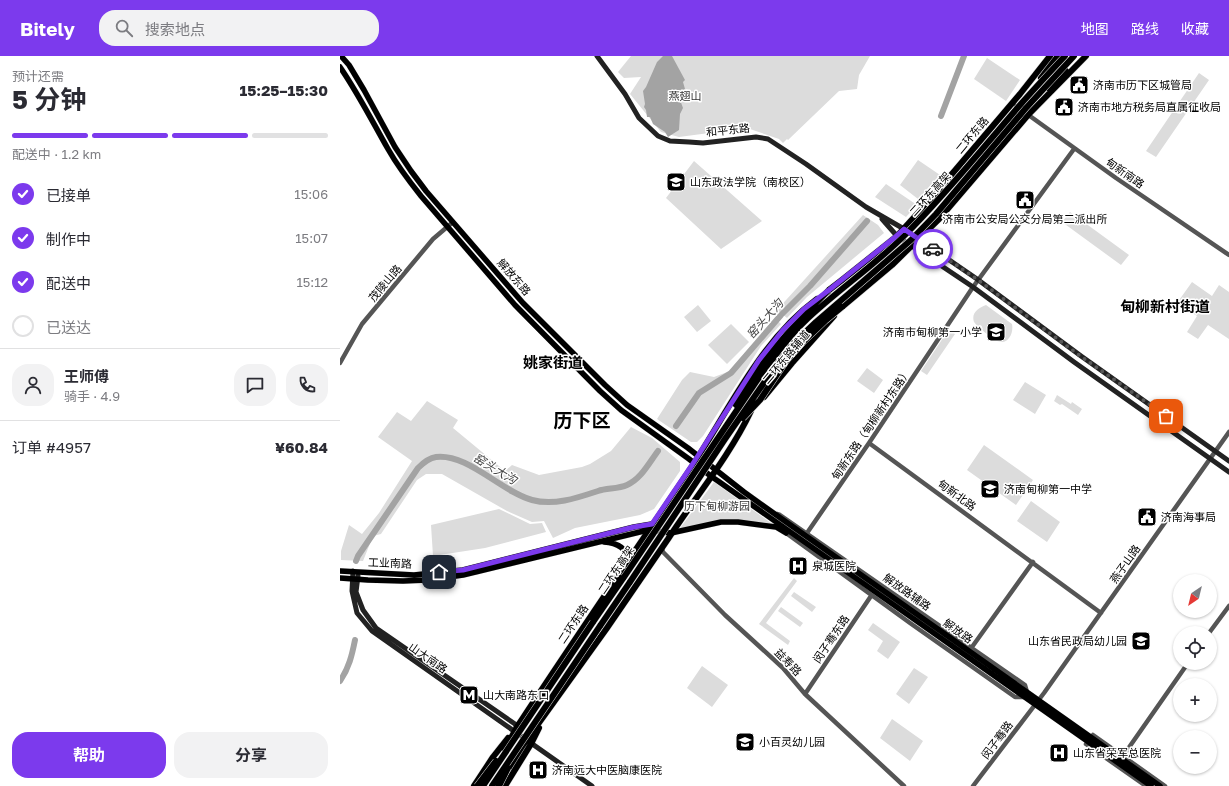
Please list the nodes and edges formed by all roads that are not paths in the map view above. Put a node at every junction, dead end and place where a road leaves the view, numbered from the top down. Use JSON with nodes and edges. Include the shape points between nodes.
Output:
{"nodes":[{"id":1,"x":341,"y":56,"type":"edge"},
{"id":2,"x":596,"y":56,"type":"edge"},
{"id":3,"x":1050,"y":56,"type":"edge"},
{"id":4,"x":1058,"y":56,"type":"edge"},
{"id":5,"x":1065,"y":56,"type":"edge"},
{"id":6,"x":1074,"y":56,"type":"edge"},
{"id":7,"x":1082,"y":56,"type":"edge"},
{"id":8,"x":1086,"y":56,"type":"edge"},
{"id":9,"x":340,"y":67,"type":"edge"},
{"id":10,"x":1012,"y":103,"type":"junction"},
{"id":11,"x":1024,"y":106,"type":"junction"},
{"id":12,"x":1028,"y":115,"type":"junction"},
{"id":13,"x":1074,"y":149,"type":"junction"},
{"id":14,"x":879,"y":215,"type":"junction"},
{"id":15,"x":453,"y":222,"type":"junction"},
{"id":16,"x":447,"y":226,"type":"junction"},
{"id":17,"x":904,"y":229,"type":"junction"},
{"id":18,"x":897,"y":236,"type":"junction"},
{"id":19,"x":919,"y":239,"type":"junction"},
{"id":20,"x":912,"y":246,"type":"junction"},
{"id":21,"x":1229,"y":255,"type":"edge"},
{"id":22,"x":978,"y":279,"type":"junction"},
{"id":23,"x":972,"y":287,"type":"junction"},
{"id":24,"x":829,"y":290,"type":"junction"},
{"id":25,"x":842,"y":306,"type":"junction"},
{"id":26,"x":340,"y":363,"type":"edge"},
{"id":27,"x":736,"y":396,"type":"joint"},
{"id":28,"x":1229,"y":428,"type":"edge"},
{"id":29,"x":1229,"y":432,"type":"edge"},
{"id":30,"x":723,"y":437,"type":"junction"},
{"id":31,"x":870,"y":442,"type":"junction"},
{"id":32,"x":1214,"y":450,"type":"junction"},
{"id":33,"x":698,"y":456,"type":"junction"},
{"id":34,"x":1210,"y":458,"type":"junction"},
{"id":35,"x":1229,"y":461,"type":"edge"},
{"id":36,"x":693,"y":463,"type":"junction"},
{"id":37,"x":716,"y":471,"type":"junction"},
{"id":38,"x":1229,"y":472,"type":"edge"},
{"id":39,"x":712,"y":477,"type":"junction"},
{"id":40,"x":742,"y":494,"type":"junction"},
{"id":41,"x":772,"y":512,"type":"junction"},
{"id":42,"x":652,"y":524,"type":"junction"},
{"id":43,"x":784,"y":529,"type":"junction"},
{"id":44,"x":648,"y":530,"type":"junction"},
{"id":45,"x":671,"y":533,"type":"junction"},
{"id":46,"x":806,"y":533,"type":"junction"},
{"id":47,"x":598,"y":542,"type":"junction"},
{"id":48,"x":662,"y":549,"type":"junction"},
{"id":49,"x":628,"y":560,"type":"junction"},
{"id":50,"x":1033,"y":562,"type":"junction"},
{"id":51,"x":340,"y":571,"type":"edge"},
{"id":52,"x":355,"y":572,"type":"junction"},
{"id":53,"x":340,"y":578,"type":"edge"},
{"id":54,"x":355,"y":579,"type":"junction"},
{"id":55,"x":884,"y":592,"type":"junction"},
{"id":56,"x":897,"y":595,"type":"junction"},
{"id":57,"x":872,"y":596,"type":"junction"},
{"id":58,"x":1229,"y":606,"type":"edge"},
{"id":59,"x":1101,"y":612,"type":"junction"},
{"id":60,"x":910,"y":623,"type":"junction"},
{"id":61,"x":922,"y":625,"type":"junction"},
{"id":62,"x":1214,"y":626,"type":"edge"},
{"id":63,"x":972,"y":647,"type":"junction"},
{"id":64,"x":1183,"y":670,"type":"edge"},
{"id":65,"x":805,"y":694,"type":"junction"},
{"id":66,"x":1026,"y":694,"type":"junction"},
{"id":67,"x":1037,"y":701,"type":"junction"},
{"id":68,"x":516,"y":731,"type":"junction"},
{"id":69,"x":1088,"y":738,"type":"junction"},
{"id":70,"x":527,"y":742,"type":"junction"},
{"id":71,"x":1123,"y":756,"type":"junction"},
{"id":72,"x":493,"y":757,"type":"junction"},
{"id":73,"x":517,"y":767,"type":"junction"},
{"id":74,"x":509,"y":769,"type":"junction"},
{"id":75,"x":491,"y":772,"type":"junction"},
{"id":76,"x":506,"y":783,"type":"edge"},
{"id":77,"x":475,"y":786,"type":"edge"},
{"id":78,"x":482,"y":786,"type":"edge"},
{"id":79,"x":492,"y":786,"type":"edge"},
{"id":80,"x":497,"y":786,"type":"edge"},
{"id":81,"x":592,"y":786,"type":"edge"},
{"id":82,"x":904,"y":786,"type":"edge"},
{"id":83,"x":973,"y":786,"type":"edge"},
{"id":84,"x":1146,"y":786,"type":"edge"},
{"id":85,"x":1151,"y":786,"type":"edge"},
{"id":86,"x":1160,"y":786,"type":"edge"},
{"id":87,"x":1165,"y":786,"type":"edge"}],
"edges":[{"from":1,"to":15,"type":"main road","name":"解放东路","via":[[411,171]]},
{"from":2,"to":14,"type":"main road","name":"和平东路","via":[[625,94],[639,118],[658,136],[670,141],[689,142],[756,137],[768,140]]},
{"from":3,"to":10,"type":"highway","name":"二环东路"},
{"from":4,"to":11,"type":"highway","bridge":true},
{"from":5,"to":11,"type":"highway","name":"二环东高架","bridge":true},
{"from":6,"to":11,"type":"highway","name":"二环东高架","bridge":true},
{"from":7,"to":11,"type":"highway","bridge":true},
{"from":8,"to":12,"type":"highway"},
{"from":9,"to":16,"type":"main road","name":"解放东路","via":[[395,161]]},
{"from":10,"to":12,"type":"street","name":"甸新南路"},
{"from":10,"to":17,"type":"highway","name":"二环东路"},
{"from":11,"to":30,"type":"highway","name":"二环东高架","bridge":true,"via":[[904,236],[803,322],[781,346]]},
{"from":12,"to":13,"type":"street","name":"甸新南路"},
{"from":12,"to":19,"type":"highway"},
{"from":13,"to":21,"type":"street","name":"甸新南路"},
{"from":13,"to":22,"type":"street","name":"甸新东路（甸柳新村东路）"},
{"from":14,"to":17,"type":"main road","name":"和平东路"},
{"from":14,"to":18,"type":"main road","name":"和平东路"},
{"from":15,"to":16,"type":"street","name":"茂陵山路"},
{"from":15,"to":33,"type":"main road","name":"解放东路","via":[[523,303],[605,385],[626,405]]},
{"from":16,"to":26,"type":"street","name":"茂陵山路","via":[[432,239],[362,324]]},
{"from":16,"to":36,"type":"main road","name":"解放东路","via":[[515,305],[598,389],[621,410]]},
{"from":17,"to":18,"type":"highway","name":"二环东路"},
{"from":17,"to":19,"type":"main road","name":"和平东路"},
{"from":18,"to":20,"type":"main road","name":"和平东路"},
{"from":18,"to":24,"type":"highway","name":"二环东路"},
{"from":19,"to":20,"type":"highway"},
{"from":19,"to":22,"type":"main road","name":"和平东路"},
{"from":20,"to":23,"type":"main road","name":"和平东路"},
{"from":20,"to":25,"type":"highway"},
{"from":22,"to":23,"type":"street","name":"甸新东路（甸柳新村东路）"},
{"from":22,"to":32,"type":"main road","name":"和平东路","via":[[1079,355]]},
{"from":23,"to":31,"type":"street","name":"甸新东路（甸柳新村东路）"},
{"from":23,"to":34,"type":"main road","name":"和平东路"},
{"from":24,"to":27,"type":"highway","name":"二环东路辅道","via":[[804,309],[783,330],[759,360]]},
{"from":24,"to":30,"type":"highway","bridge":true,"via":[[787,333],[744,390]]},
{"from":25,"to":30,"type":"highway","bridge":true,"via":[[786,361],[760,400]]},
{"from":25,"to":37,"type":"highway","name":"二环东路辅道","via":[[792,362],[746,421]]},
{"from":27,"to":33,"type":"highway","name":"二环东路"},
{"from":28,"to":32,"type":"street","name":"燕子山路"},
{"from":29,"to":32,"type":"street","name":"燕子山路"},
{"from":30,"to":68,"type":"highway","name":"二环东高架","bridge":true},
{"from":30,"to":70,"type":"highway","name":"二环东高架","bridge":true},
{"from":31,"to":46,"type":"street","name":"甸新东路（甸柳新村东路）"},
{"from":31,"to":50,"type":"street","name":"甸新北路"},
{"from":32,"to":34,"type":"street","name":"燕子山路"},
{"from":32,"to":35,"type":"main road","name":"和平东路"},
{"from":33,"to":36,"type":"highway","name":"二环东路"},
{"from":33,"to":37,"type":"main road","name":"解放东路"},
{"from":34,"to":38,"type":"main road","name":"和平东路"},
{"from":34,"to":59,"type":"street","name":"燕子山路"},
{"from":36,"to":39,"type":"main road","name":"解放东路"},
{"from":36,"to":42,"type":"highway","name":"二环东路"},
{"from":37,"to":39,"type":"highway"},
{"from":37,"to":40,"type":"main road","name":"解放路"},
{"from":39,"to":40,"type":"main road","name":"解放路"},
{"from":39,"to":45,"type":"highway"},
{"from":40,"to":41,"type":"main road","name":"解放路"},
{"from":40,"to":43,"type":"main road","name":"解放路"},
{"from":41,"to":46,"type":"street","name":"解放路辅路"},
{"from":41,"to":55,"type":"main road","name":"解放路"},
{"from":42,"to":44,"type":"highway","name":"二环东路"},
{"from":42,"to":45,"type":"main road"},
{"from":42,"to":52,"type":"main road","name":"工业南路","via":[[463,570],[414,575]]},
{"from":43,"to":45,"type":"main road","name":"工业南路","via":[[721,522]]},
{"from":43,"to":57,"type":"street"},
{"from":43,"to":61,"type":"main road","name":"解放路"},
{"from":44,"to":45,"type":"main road","name":"工业南路"},
{"from":44,"to":47,"type":"main road","name":"工业南路"},
{"from":44,"to":49,"type":"highway","name":"二环东路"},
{"from":45,"to":48,"type":"highway"},
{"from":46,"to":56,"type":"street","name":"解放路辅路"},
{"from":47,"to":49,"type":"main road","via":[[611,543],[623,548],[628,554]]},
{"from":47,"to":54,"type":"main road","name":"工业南路","via":[[463,575],[411,581]]},
{"from":48,"to":65,"type":"street","name":"益寿路","via":[[662,552],[725,615],[783,668]]},
{"from":48,"to":70,"type":"highway"},
{"from":49,"to":68,"type":"highway","name":"二环东路"},
{"from":50,"to":59,"type":"street","name":"甸新北路"},
{"from":50,"to":63,"type":"street"},
{"from":51,"to":52,"type":"main road","name":"工业南路"},
{"from":52,"to":54,"type":"main road","name":"山大南路"},
{"from":53,"to":54,"type":"main road","name":"工业南路"},
{"from":54,"to":68,"type":"main road","name":"山大南路","via":[[352,593],[357,613],[372,631]]},
{"from":55,"to":56,"type":"main road"},
{"from":55,"to":66,"type":"main road","name":"解放路"},
{"from":56,"to":63,"type":"street","name":"解放路辅路"},
{"from":57,"to":60,"type":"street"},
{"from":57,"to":65,"type":"street","name":"闵子骞东路"},
{"from":58,"to":62,"type":"street"},
{"from":59,"to":67,"type":"street","name":"燕子山路"},
{"from":60,"to":61,"type":"main road"},
{"from":60,"to":66,"type":"street","via":[[1015,697]]},
{"from":61,"to":66,"type":"main road","name":"解放路"},
{"from":63,"to":66,"type":"street","name":"解放路辅路","via":[[1025,685]]},
{"from":64,"to":71,"type":"street"},
{"from":65,"to":82,"type":"street","name":"益寿路"},
{"from":66,"to":67,"type":"main road","name":"解放路"},
{"from":67,"to":69,"type":"main road","name":"解放路"},
{"from":67,"to":83,"type":"street","name":"闵子骞路"},
{"from":68,"to":70,"type":"main road","name":"山大南路"},
{"from":68,"to":72,"type":"highway","name":"二环东路"},
{"from":68,"to":75,"type":"highway","name":"二环东路"},
{"from":68,"to":77,"type":"highway","bridge":true},
{"from":68,"to":78,"type":"highway","name":"二环东高架","bridge":true},
{"from":69,"to":71,"type":"street"},
{"from":69,"to":84,"type":"street"},
{"from":69,"to":85,"type":"main road","name":"解放路"},
{"from":69,"to":86,"type":"main road","name":"解放路"},
{"from":70,"to":73,"type":"highway"},
{"from":70,"to":74,"type":"highway"},
{"from":70,"to":79,"type":"highway","name":"二环东高架","bridge":true},
{"from":70,"to":80,"type":"highway","bridge":true},
{"from":70,"to":81,"type":"main road","name":"山大南路"},
{"from":71,"to":87,"type":"street"},
{"from":72,"to":75,"type":"highway","name":"二环东路"},
{"from":72,"to":77,"type":"highway","name":"二环东路"},
{"from":73,"to":74,"type":"highway"},
{"from":73,"to":76,"type":"highway"},
{"from":74,"to":76,"type":"highway"},
{"from":74,"to":80,"type":"highway"},
{"from":75,"to":78,"type":"highway","name":"二环东路"}]}
